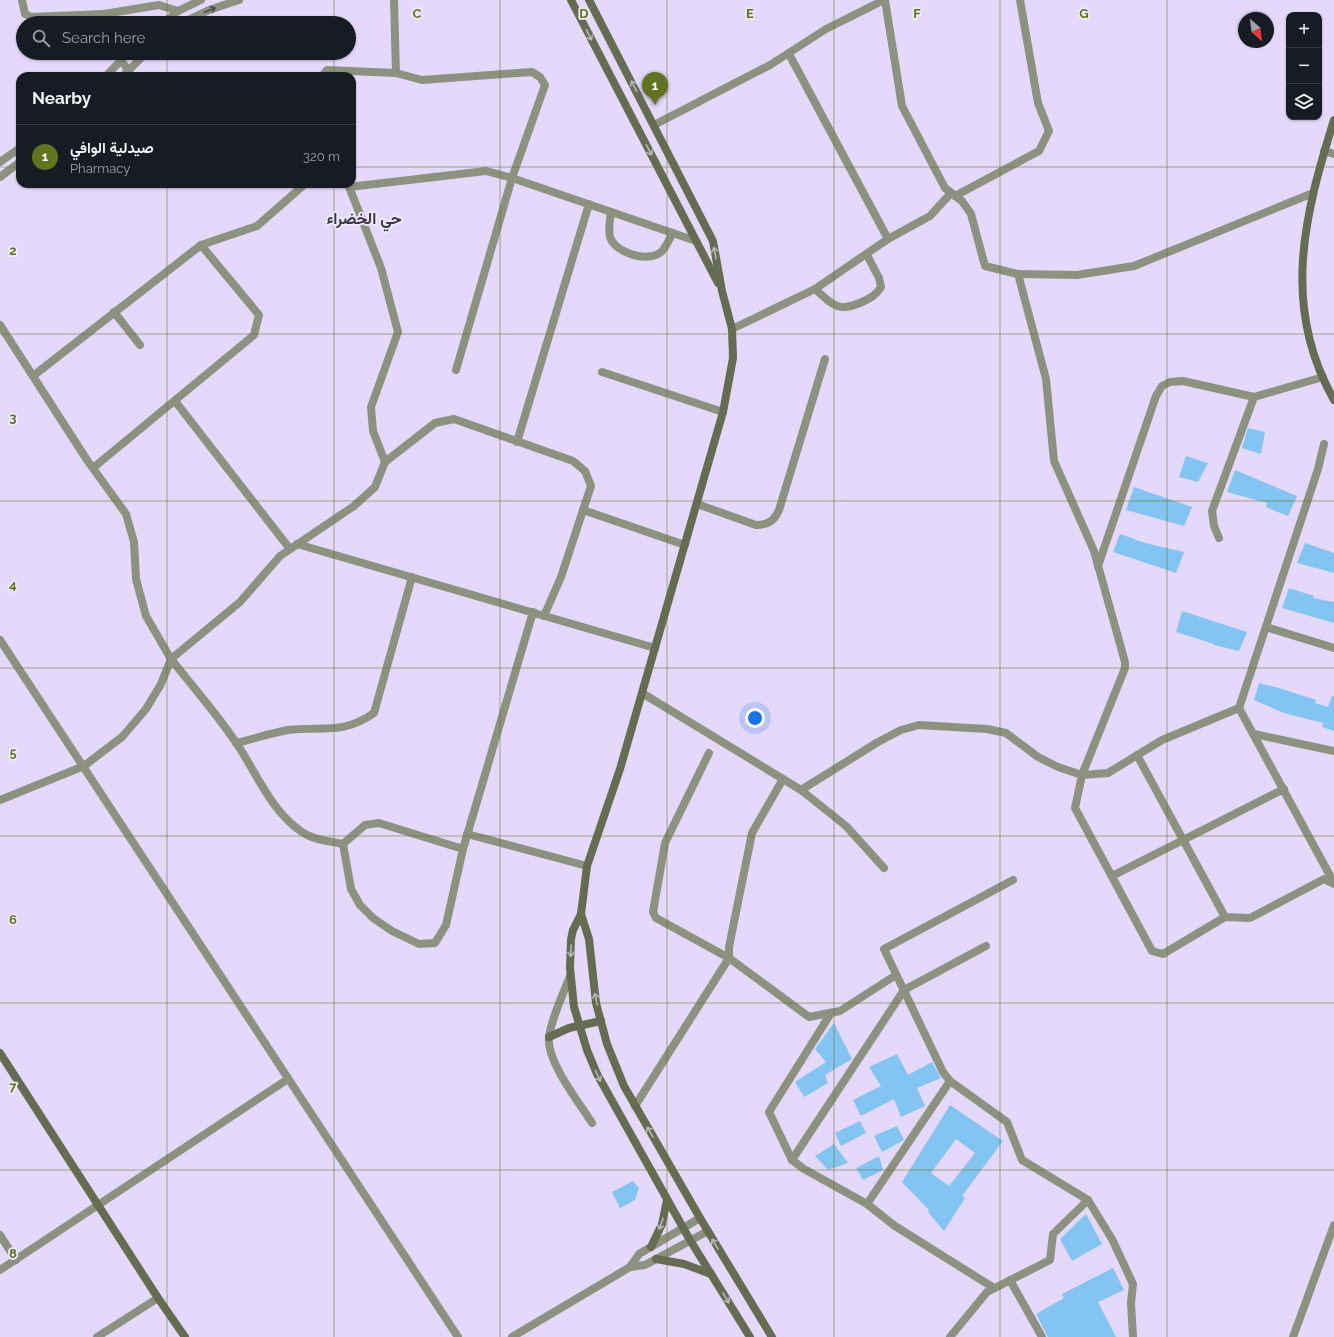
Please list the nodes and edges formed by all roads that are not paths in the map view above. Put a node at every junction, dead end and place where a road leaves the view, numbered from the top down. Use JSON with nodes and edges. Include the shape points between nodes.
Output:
{"nodes":[{"id":1,"x":22,"y":0,"type":"edge"},
{"id":2,"x":201,"y":0,"type":"edge"},
{"id":3,"x":239,"y":0,"type":"edge"},
{"id":4,"x":394,"y":0,"type":"edge"},
{"id":5,"x":571,"y":0,"type":"edge"},
{"id":6,"x":589,"y":0,"type":"edge"},
{"id":7,"x":884,"y":0,"type":"edge"},
{"id":8,"x":1020,"y":0,"type":"edge"},
{"id":9,"x":178,"y":11,"type":"junction"},
{"id":10,"x":104,"y":14,"type":"joint"},
{"id":11,"x":30,"y":16,"type":"edge"},
{"id":12,"x":56,"y":16,"type":"edge"},
{"id":13,"x":172,"y":16,"type":"edge"},
{"id":14,"x":197,"y":16,"type":"edge"},
{"id":15,"x":789,"y":54,"type":"junction"},
{"id":16,"x":116,"y":60,"type":"edge"},
{"id":17,"x":120,"y":60,"type":"edge"},
{"id":18,"x":139,"y":60,"type":"edge"},
{"id":19,"x":109,"y":72,"type":"edge"},
{"id":20,"x":125,"y":72,"type":"edge"},
{"id":21,"x":126,"y":72,"type":"edge"},
{"id":22,"x":325,"y":72,"type":"edge"},
{"id":23,"x":396,"y":73,"type":"junction"},
{"id":24,"x":1334,"y":120,"type":"edge"},
{"id":25,"x":654,"y":125,"type":"junction"},
{"id":26,"x":16,"y":151,"type":"edge"},
{"id":27,"x":1324,"y":151,"type":"junction"},
{"id":28,"x":1334,"y":154,"type":"edge"},
{"id":29,"x":0,"y":162,"type":"edge"},
{"id":30,"x":16,"y":165,"type":"edge"},
{"id":31,"x":0,"y":177,"type":"edge"},
{"id":32,"x":512,"y":178,"type":"junction"},
{"id":33,"x":356,"y":185,"type":"edge"},
{"id":34,"x":301,"y":188,"type":"edge"},
{"id":35,"x":350,"y":188,"type":"edge"},
{"id":36,"x":1312,"y":193,"type":"junction"},
{"id":37,"x":953,"y":194,"type":"junction"},
{"id":38,"x":589,"y":204,"type":"junction"},
{"id":39,"x":611,"y":212,"type":"junction"},
{"id":40,"x":672,"y":233,"type":"junction"},
{"id":41,"x":888,"y":239,"type":"junction"},
{"id":42,"x":696,"y":242,"type":"junction"},
{"id":43,"x":201,"y":245,"type":"junction"},
{"id":44,"x":867,"y":255,"type":"junction"},
{"id":45,"x":1018,"y":274,"type":"junction"},
{"id":46,"x":815,"y":289,"type":"junction"},
{"id":47,"x":722,"y":291,"type":"junction"},
{"id":48,"x":114,"y":312,"type":"junction"},
{"id":49,"x":0,"y":325,"type":"edge"},
{"id":50,"x":732,"y":329,"type":"junction"},
{"id":51,"x":140,"y":345,"type":"dead end"},
{"id":52,"x":825,"y":358,"type":"dead end"},
{"id":53,"x":456,"y":370,"type":"dead end"},
{"id":54,"x":602,"y":372,"type":"dead end"},
{"id":55,"x":33,"y":376,"type":"junction"},
{"id":56,"x":1323,"y":378,"type":"junction"},
{"id":57,"x":1254,"y":397,"type":"junction"},
{"id":58,"x":1334,"y":400,"type":"edge"},
{"id":59,"x":175,"y":401,"type":"junction"},
{"id":60,"x":724,"y":412,"type":"junction"},
{"id":61,"x":517,"y":442,"type":"junction"},
{"id":62,"x":1324,"y":444,"type":"dead end"},
{"id":63,"x":385,"y":462,"type":"junction"},
{"id":64,"x":93,"y":468,"type":"junction"},
{"id":65,"x":697,"y":504,"type":"junction"},
{"id":66,"x":583,"y":510,"type":"junction"},
{"id":67,"x":1219,"y":538,"type":"dead end"},
{"id":68,"x":685,"y":545,"type":"junction"},
{"id":69,"x":293,"y":547,"type":"junction"},
{"id":70,"x":1098,"y":566,"type":"junction"},
{"id":71,"x":412,"y":576,"type":"junction"},
{"id":72,"x":533,"y":612,"type":"junction"},
{"id":73,"x":544,"y":616,"type":"junction"},
{"id":74,"x":1266,"y":627,"type":"junction"},
{"id":75,"x":0,"y":640,"type":"edge"},
{"id":76,"x":656,"y":648,"type":"junction"},
{"id":77,"x":1334,"y":648,"type":"edge"},
{"id":78,"x":171,"y":659,"type":"junction"},
{"id":79,"x":642,"y":693,"type":"junction"},
{"id":80,"x":1239,"y":708,"type":"junction"},
{"id":81,"x":1254,"y":734,"type":"junction"},
{"id":82,"x":236,"y":743,"type":"junction"},
{"id":83,"x":1334,"y":751,"type":"edge"},
{"id":84,"x":709,"y":753,"type":"dead end"},
{"id":85,"x":1137,"y":755,"type":"junction"},
{"id":86,"x":84,"y":766,"type":"junction"},
{"id":87,"x":1082,"y":775,"type":"junction"},
{"id":88,"x":782,"y":779,"type":"junction"},
{"id":89,"x":1284,"y":789,"type":"junction"},
{"id":90,"x":802,"y":790,"type":"junction"},
{"id":91,"x":0,"y":800,"type":"edge"},
{"id":92,"x":467,"y":834,"type":"junction"},
{"id":93,"x":1183,"y":840,"type":"junction"},
{"id":94,"x":343,"y":844,"type":"junction"},
{"id":95,"x":463,"y":849,"type":"junction"},
{"id":96,"x":588,"y":866,"type":"junction"},
{"id":97,"x":884,"y":868,"type":"dead end"},
{"id":98,"x":1112,"y":876,"type":"junction"},
{"id":99,"x":1013,"y":880,"type":"dead end"},
{"id":100,"x":1334,"y":883,"type":"edge"},
{"id":101,"x":581,"y":914,"type":"junction"},
{"id":102,"x":1225,"y":917,"type":"junction"},
{"id":103,"x":986,"y":946,"type":"dead end"},
{"id":104,"x":729,"y":958,"type":"junction"},
{"id":105,"x":896,"y":975,"type":"junction"},
{"id":106,"x":570,"y":976,"type":"junction"},
{"id":107,"x":904,"y":990,"type":"junction"},
{"id":108,"x":831,"y":1013,"type":"junction"},
{"id":109,"x":601,"y":1021,"type":"junction"},
{"id":110,"x":579,"y":1026,"type":"junction"},
{"id":111,"x":549,"y":1037,"type":"junction"},
{"id":112,"x":0,"y":1053,"type":"edge"},
{"id":113,"x":288,"y":1079,"type":"junction"},
{"id":114,"x":950,"y":1081,"type":"junction"},
{"id":115,"x":635,"y":1106,"type":"junction"},
{"id":116,"x":592,"y":1123,"type":"dead end"},
{"id":117,"x":792,"y":1160,"type":"junction"},
{"id":118,"x":667,"y":1200,"type":"junction"},
{"id":119,"x":1088,"y":1200,"type":"junction"},
{"id":120,"x":867,"y":1204,"type":"junction"},
{"id":121,"x":99,"y":1205,"type":"junction"},
{"id":122,"x":700,"y":1218,"type":"junction"},
{"id":123,"x":1334,"y":1225,"type":"edge"},
{"id":124,"x":684,"y":1228,"type":"junction"},
{"id":125,"x":708,"y":1231,"type":"junction"},
{"id":126,"x":0,"y":1235,"type":"edge"},
{"id":127,"x":690,"y":1240,"type":"junction"},
{"id":128,"x":651,"y":1247,"type":"junction"},
{"id":129,"x":656,"y":1259,"type":"junction"},
{"id":130,"x":16,"y":1260,"type":"junction"},
{"id":131,"x":630,"y":1267,"type":"junction"},
{"id":132,"x":0,"y":1270,"type":"edge"},
{"id":133,"x":711,"y":1274,"type":"junction"},
{"id":134,"x":1010,"y":1280,"type":"junction"},
{"id":135,"x":994,"y":1288,"type":"junction"},
{"id":136,"x":158,"y":1298,"type":"junction"},
{"id":137,"x":97,"y":1337,"type":"edge"},
{"id":138,"x":185,"y":1337,"type":"edge"},
{"id":139,"x":458,"y":1337,"type":"edge"},
{"id":140,"x":512,"y":1337,"type":"edge"},
{"id":141,"x":750,"y":1337,"type":"edge"},
{"id":142,"x":772,"y":1337,"type":"edge"},
{"id":143,"x":950,"y":1337,"type":"edge"},
{"id":144,"x":1042,"y":1337,"type":"edge"},
{"id":145,"x":1133,"y":1337,"type":"edge"},
{"id":146,"x":1293,"y":1337,"type":"edge"}],
"edges":[{"from":1,"to":11,"type":"street","via":[[25,14]]},
{"from":2,"to":9,"type":"street"},
{"from":14,"to":3,"type":"street","one_way":true},
{"from":4,"to":23,"type":"street"},
{"from":5,"to":42,"type":"street","one_way":true},
{"from":25,"to":6,"type":"street","one_way":true},
{"from":7,"to":15,"type":"street","via":[[826,29]]},
{"from":7,"to":37,"type":"street","via":[[902,106],[945,188]]},
{"from":8,"to":37,"type":"street","via":[[1038,103],[1049,131],[1039,151]]},
{"from":9,"to":10,"type":"street","via":[[159,5]]},
{"from":9,"to":13,"type":"street"},
{"from":10,"to":12,"type":"street"},
{"from":15,"to":25,"type":"street"},
{"from":15,"to":41,"type":"street"},
{"from":16,"to":19,"type":"street"},
{"from":17,"to":20,"type":"street"},
{"from":18,"to":21,"type":"street"},
{"from":22,"to":23,"type":"street","via":[[327,70]]},
{"from":23,"to":32,"type":"street","via":[[422,80],[532,72],[540,77],[545,86]]},
{"from":24,"to":27,"type":"street"},
{"from":47,"to":25,"type":"street","one_way":true,"via":[[713,241]]},
{"from":26,"to":29,"type":"street"},
{"from":27,"to":28,"type":"street"},
{"from":27,"to":36,"type":"street"},
{"from":30,"to":31,"type":"street"},
{"from":32,"to":33,"type":"street","via":[[486,171]]},
{"from":32,"to":38,"type":"street"},
{"from":32,"to":53,"type":"street"},
{"from":34,"to":43,"type":"street","via":[[258,226]]},
{"from":35,"to":63,"type":"street","via":[[381,268],[398,332],[371,407],[373,431]]},
{"from":36,"to":45,"type":"street","via":[[1134,266],[1077,275]]},
{"from":36,"to":56,"type":"street","via":[[1305,230],[1302,282],[1311,342]]},
{"from":37,"to":41,"type":"street","via":[[930,216]]},
{"from":37,"to":45,"type":"street","via":[[962,201],[971,214],[985,266]]},
{"from":38,"to":39,"type":"street"},
{"from":38,"to":61,"type":"street"},
{"from":39,"to":40,"type":"street"},
{"from":39,"to":40,"type":"street","via":[[610,238],[623,250],[649,257],[655,255],[662,251]]},
{"from":40,"to":42,"type":"street"},
{"from":41,"to":44,"type":"street"},
{"from":42,"to":47,"type":"street"},
{"from":43,"to":48,"type":"street"},
{"from":43,"to":59,"type":"street","via":[[259,315],[254,335]]},
{"from":44,"to":46,"type":"street"},
{"from":44,"to":46,"type":"street","via":[[881,287],[870,299],[848,308],[839,308]]},
{"from":45,"to":70,"type":"street","via":[[1046,379],[1054,461],[1094,551]]},
{"from":46,"to":50,"type":"street"},
{"from":47,"to":50,"type":"street"},
{"from":48,"to":51,"type":"street"},
{"from":48,"to":55,"type":"street"},
{"from":49,"to":55,"type":"street"},
{"from":50,"to":60,"type":"street","via":[[732,358]]},
{"from":52,"to":65,"type":"street","via":[[779,510],[774,519],[765,525],[756,525]]},
{"from":54,"to":60,"type":"street"},
{"from":55,"to":64,"type":"street"},
{"from":56,"to":57,"type":"street"},
{"from":56,"to":58,"type":"street"},
{"from":57,"to":67,"type":"street","via":[[1212,511]]},
{"from":57,"to":70,"type":"street","via":[[1183,381],[1170,382],[1162,386],[1156,396]]},
{"from":59,"to":64,"type":"street"},
{"from":59,"to":69,"type":"street"},
{"from":60,"to":65,"type":"street"},
{"from":61,"to":63,"type":"street","via":[[454,419],[435,423]]},
{"from":61,"to":66,"type":"street","via":[[573,461],[585,471],[591,486]]},
{"from":62,"to":74,"type":"street"},
{"from":63,"to":69,"type":"street","via":[[375,487],[354,506]]},
{"from":64,"to":78,"type":"street","via":[[126,514],[134,542],[136,579],[146,616]]},
{"from":65,"to":68,"type":"street"},
{"from":66,"to":68,"type":"street"},
{"from":66,"to":73,"type":"street","via":[[561,577]]},
{"from":68,"to":76,"type":"street"},
{"from":69,"to":71,"type":"street"},
{"from":69,"to":78,"type":"street","via":[[280,556],[240,602]]},
{"from":70,"to":87,"type":"street","via":[[1125,668]]},
{"from":71,"to":72,"type":"street"},
{"from":71,"to":82,"type":"street","via":[[374,714],[361,723],[342,729],[287,730]]},
{"from":72,"to":73,"type":"street"},
{"from":72,"to":92,"type":"street"},
{"from":73,"to":76,"type":"street"},
{"from":74,"to":77,"type":"street"},
{"from":74,"to":80,"type":"street"},
{"from":75,"to":86,"type":"street"},
{"from":76,"to":79,"type":"street"},
{"from":78,"to":82,"type":"street"},
{"from":78,"to":86,"type":"street","via":[[161,684],[146,709],[122,738]]},
{"from":79,"to":88,"type":"street"},
{"from":79,"to":96,"type":"street"},
{"from":80,"to":81,"type":"street"},
{"from":80,"to":85,"type":"street","via":[[1162,740]]},
{"from":81,"to":83,"type":"street"},
{"from":81,"to":89,"type":"street"},
{"from":82,"to":94,"type":"street","via":[[276,809],[288,822],[319,840]]},
{"from":84,"to":104,"type":"street","via":[[665,843],[653,912],[656,918]]},
{"from":85,"to":87,"type":"street","via":[[1108,773]]},
{"from":85,"to":93,"type":"street"},
{"from":86,"to":91,"type":"street"},
{"from":86,"to":113,"type":"street"},
{"from":87,"to":90,"type":"street","via":[[1038,758],[1006,733],[987,729],[919,725],[901,730],[878,742]]},
{"from":87,"to":98,"type":"street","via":[[1075,808]]},
{"from":88,"to":90,"type":"street"},
{"from":88,"to":104,"type":"street","via":[[752,834],[729,947]]},
{"from":89,"to":93,"type":"street"},
{"from":89,"to":100,"type":"street"},
{"from":90,"to":97,"type":"street","via":[[846,826]]},
{"from":92,"to":95,"type":"street"},
{"from":92,"to":96,"type":"street"},
{"from":93,"to":98,"type":"street"},
{"from":93,"to":102,"type":"street"},
{"from":94,"to":95,"type":"street","via":[[365,825],[379,823]]},
{"from":94,"to":95,"type":"street","via":[[352,889],[360,905],[392,931],[419,944],[436,943],[446,925]]},
{"from":96,"to":101,"type":"street"},
{"from":98,"to":102,"type":"street","via":[[1152,951],[1163,954]]},
{"from":99,"to":105,"type":"street","via":[[884,949]]},
{"from":100,"to":102,"type":"street","via":[[1324,879],[1250,918]]},
{"from":101,"to":106,"type":"street","one_way":true,"via":[[571,939]]},
{"from":109,"to":101,"type":"street","one_way":true,"via":[[593,985],[589,939]]},
{"from":103,"to":107,"type":"street"},
{"from":104,"to":108,"type":"street","via":[[809,1017]]},
{"from":104,"to":115,"type":"street"},
{"from":105,"to":107,"type":"street"},
{"from":105,"to":108,"type":"street","via":[[840,1011]]},
{"from":106,"to":110,"type":"street"},
{"from":106,"to":111,"type":"street"},
{"from":107,"to":114,"type":"street"},
{"from":107,"to":117,"type":"street"},
{"from":108,"to":117,"type":"street","via":[[769,1112]]},
{"from":109,"to":110,"type":"street"},
{"from":109,"to":115,"type":"street","via":[[615,1065]]},
{"from":110,"to":111,"type":"street"},
{"from":110,"to":118,"type":"street","one_way":true,"via":[[608,1096]]},
{"from":111,"to":116,"type":"street","via":[[554,1063]]},
{"from":112,"to":121,"type":"street"},
{"from":113,"to":121,"type":"street"},
{"from":113,"to":139,"type":"street"},
{"from":114,"to":119,"type":"street","via":[[1007,1122],[1022,1160]]},
{"from":114,"to":120,"type":"street"},
{"from":122,"to":115,"type":"street","one_way":true},
{"from":117,"to":120,"type":"street"},
{"from":118,"to":124,"type":"street"},
{"from":118,"to":128,"type":"street","one_way":true,"via":[[662,1224]]},
{"from":119,"to":134,"type":"street","via":[[1053,1234],[1050,1260]]},
{"from":119,"to":145,"type":"street","via":[[1112,1239],[1133,1284]]},
{"from":120,"to":135,"type":"street","via":[[895,1226]]},
{"from":121,"to":130,"type":"street"},
{"from":121,"to":136,"type":"street"},
{"from":122,"to":124,"type":"street"},
{"from":122,"to":125,"type":"street"},
{"from":123,"to":146,"type":"street"},
{"from":124,"to":127,"type":"street"},
{"from":124,"to":128,"type":"street"},
{"from":125,"to":127,"type":"street"},
{"from":142,"to":125,"type":"street","one_way":true},
{"from":126,"to":130,"type":"street"},
{"from":127,"to":129,"type":"street"},
{"from":127,"to":133,"type":"street"},
{"from":128,"to":131,"type":"street","via":[[639,1254]]},
{"from":129,"to":131,"type":"street","via":[[645,1265]]},
{"from":129,"to":133,"type":"street","via":[[684,1264]]},
{"from":130,"to":132,"type":"street"},
{"from":131,"to":140,"type":"street"},
{"from":133,"to":141,"type":"street","one_way":true},
{"from":134,"to":135,"type":"street"},
{"from":134,"to":144,"type":"street"},
{"from":135,"to":143,"type":"street","via":[[986,1292]]},
{"from":136,"to":137,"type":"street"},
{"from":136,"to":138,"type":"street"}]}
